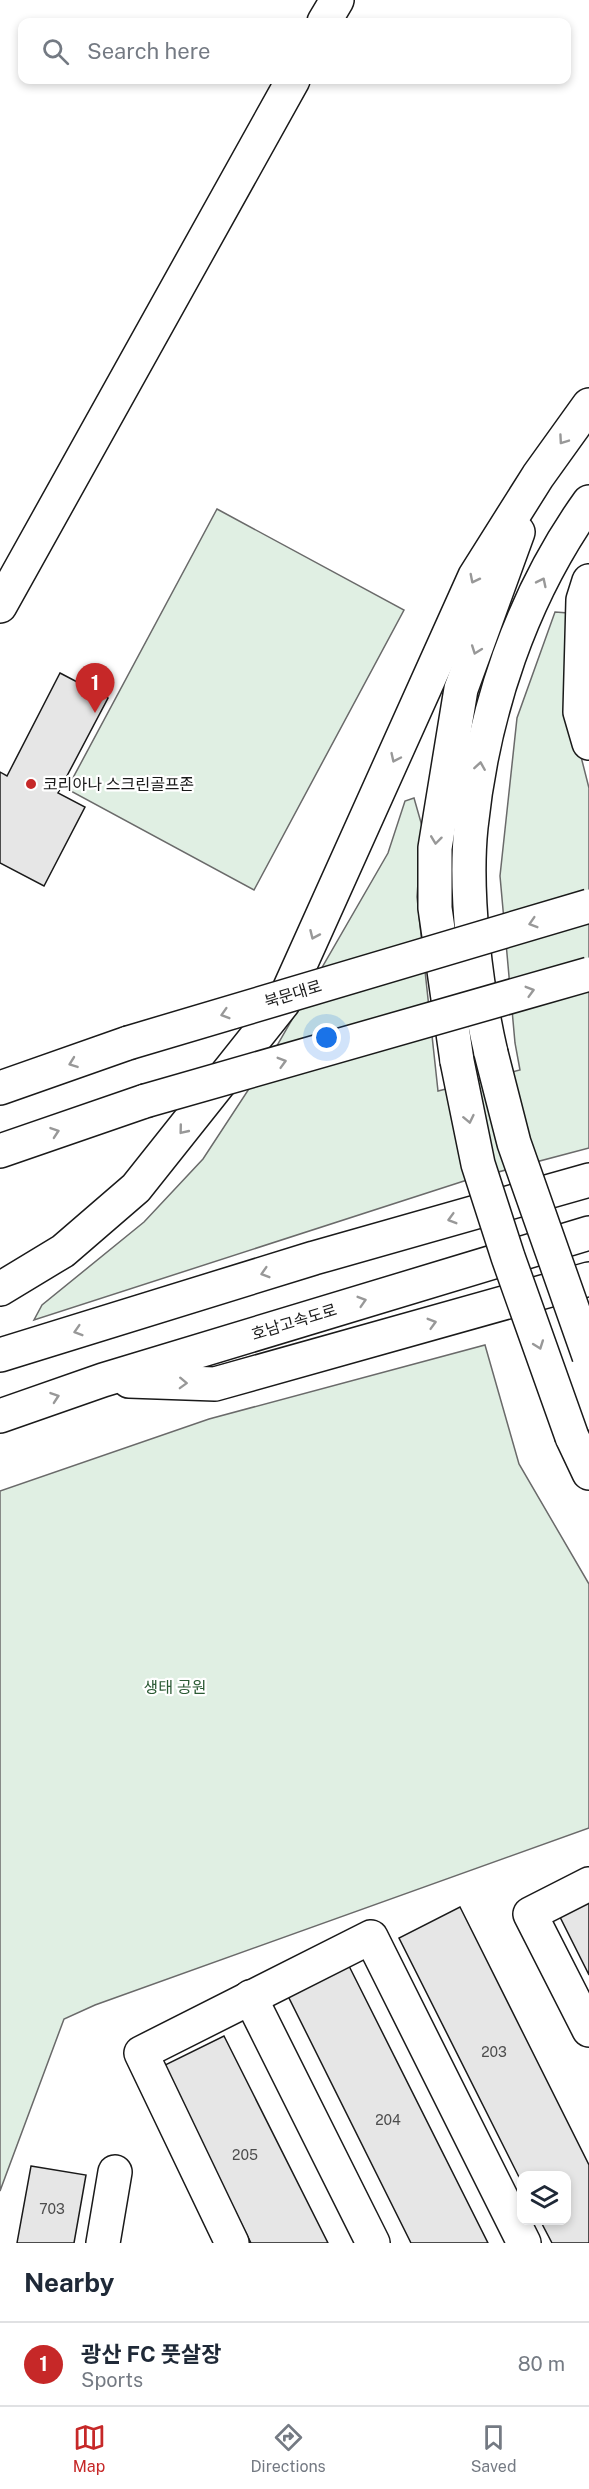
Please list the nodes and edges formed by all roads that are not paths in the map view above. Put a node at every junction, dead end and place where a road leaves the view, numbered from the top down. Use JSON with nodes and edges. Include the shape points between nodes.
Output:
{"nodes":[{"id":1,"x":337,"y":0,"type":"edge"},
{"id":2,"x":326,"y":18,"type":"edge"},
{"id":3,"x":291,"y":84,"type":"edge"},
{"id":4,"x":589,"y":405,"type":"edge"},
{"id":5,"x":538,"y":476,"type":"junction"},
{"id":6,"x":589,"y":502,"type":"edge"},
{"id":7,"x":589,"y":580,"type":"edge"},
{"id":8,"x":0,"y":606,"type":"edge"},
{"id":9,"x":589,"y":743,"type":"edge"},
{"id":10,"x":589,"y":906,"type":"edge"},
{"id":11,"x":589,"y":974,"type":"edge"},
{"id":12,"x":0,"y":1088,"type":"edge"},
{"id":13,"x":0,"y":1151,"type":"edge"},
{"id":14,"x":589,"y":1180,"type":"edge"},
{"id":15,"x":589,"y":1233,"type":"edge"},
{"id":16,"x":589,"y":1279,"type":"edge"},
{"id":17,"x":0,"y":1289,"type":"edge"},
{"id":18,"x":0,"y":1355,"type":"edge"},
{"id":19,"x":589,"y":1356,"type":"edge"},
{"id":20,"x":104,"y":1380,"type":"junction"},
{"id":21,"x":0,"y":1416,"type":"edge"},
{"id":22,"x":589,"y":1473,"type":"edge"},
{"id":23,"x":589,"y":1884,"type":"edge"},
{"id":24,"x":250,"y":1997,"type":"junction"},
{"id":25,"x":589,"y":2031,"type":"edge"},
{"id":26,"x":115,"y":2172,"type":"dead end"},
{"id":27,"x":103,"y":2243,"type":"edge"},
{"id":28,"x":232,"y":2243,"type":"edge"},
{"id":29,"x":373,"y":2243,"type":"edge"},
{"id":30,"x":524,"y":2243,"type":"edge"}],
"edges":[{"from":1,"to":2,"type":"main road"},
{"from":3,"to":8,"type":"main road"},
{"from":4,"to":5,"type":"main road","one_way":true},
{"from":5,"to":17,"type":"main road","one_way":true,"via":[[475,576],[283,1004],[136,1188],[63,1251]]},
{"from":5,"to":22,"type":"main road","one_way":true,"bridge":true,"via":[[461,689],[435,848],[435,908],[457,1061],[478,1164],[572,1437]]},
{"from":19,"to":6,"type":"main road","one_way":true,"bridge":true,"via":[[514,1143],[491,1053],[480,1004],[471,902],[470,829],[485,736],[516,634],[565,535]]},
{"from":7,"to":9,"type":"main road","via":[[583,600],[580,712]]},
{"from":10,"to":12,"type":"main road","name":"북문대로","one_way":true,"bridge":true,"via":[[128,1043]]},
{"from":13,"to":11,"type":"main road","one_way":true,"bridge":true,"via":[[145,1101]]},
{"from":14,"to":18,"type":"main road","one_way":true,"via":[[314,1258]]},
{"from":20,"to":15,"type":"main road","name":"호남고속도로","one_way":true},
{"from":20,"to":16,"type":"main road","one_way":true,"via":[[215,1384]]},
{"from":21,"to":20,"type":"main road","name":"호남고속도로","one_way":true},
{"from":23,"to":25,"type":"main road","via":[[530,1914]]},
{"from":24,"to":28,"type":"main road","via":[[141,2053]]},
{"from":24,"to":29,"type":"main road"},
{"from":24,"to":30,"type":"main road","via":[[372,1937]]},
{"from":26,"to":27,"type":"main road"}]}
